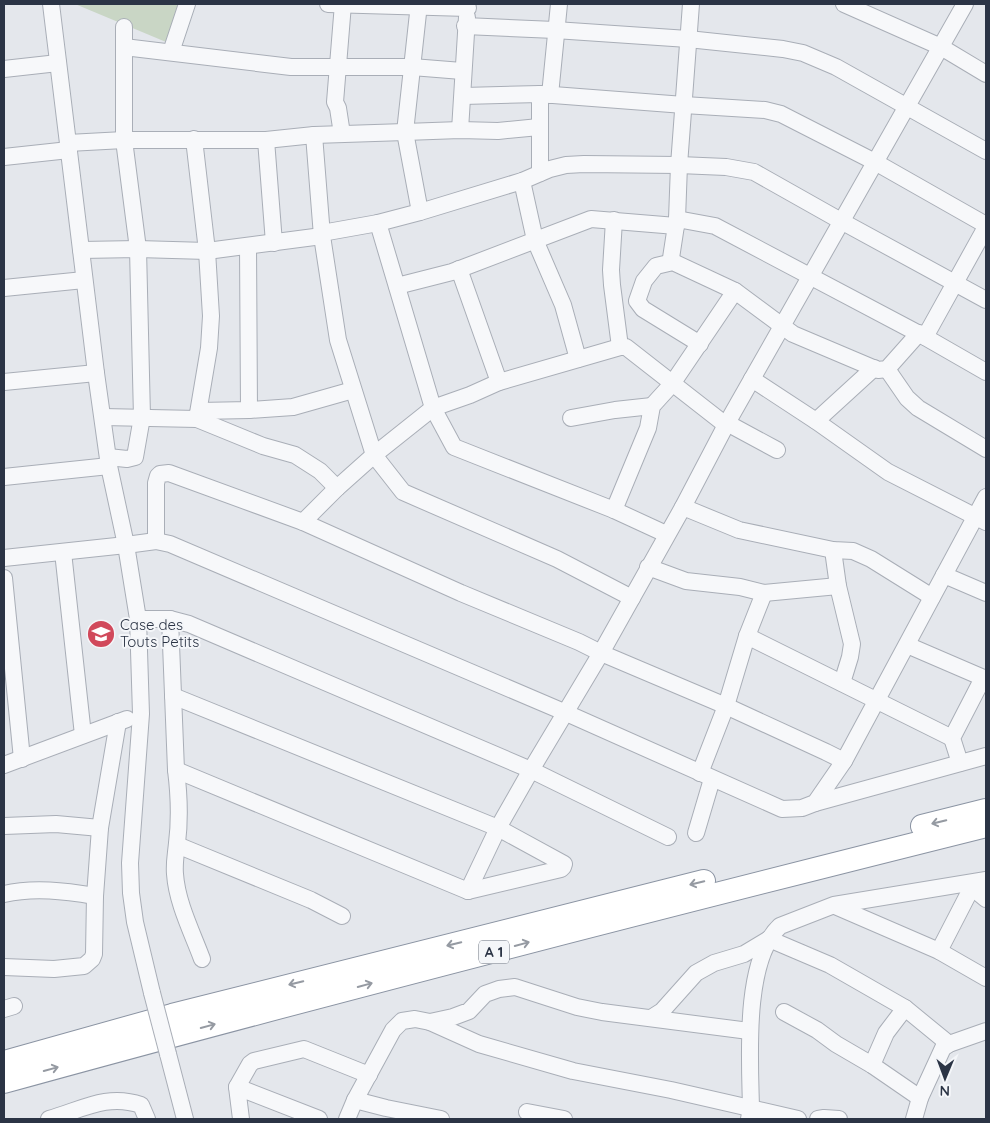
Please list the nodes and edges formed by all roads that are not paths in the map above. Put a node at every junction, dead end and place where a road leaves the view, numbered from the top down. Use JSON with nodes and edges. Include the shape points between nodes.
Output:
{"nodes":[{"id":1,"x":51,"y":4,"type":"edge"},
{"id":2,"x":187,"y":4,"type":"edge"},
{"id":3,"x":338,"y":4,"type":"edge"},
{"id":4,"x":559,"y":4,"type":"edge"},
{"id":5,"x":692,"y":4,"type":"edge"},
{"id":6,"x":844,"y":4,"type":"edge"},
{"id":7,"x":965,"y":4,"type":"edge"},
{"id":8,"x":419,"y":5,"type":"edge"},
{"id":9,"x":468,"y":6,"type":"edge"},
{"id":10,"x":465,"y":26,"type":"junction"},
{"id":11,"x":124,"y":27,"type":"dead end"},
{"id":12,"x":555,"y":30,"type":"junction"},
{"id":13,"x":688,"y":39,"type":"junction"},
{"id":14,"x":124,"y":47,"type":"junction"},
{"id":15,"x":941,"y":47,"type":"junction"},
{"id":16,"x":171,"y":52,"type":"junction"},
{"id":17,"x":58,"y":63,"type":"junction"},
{"id":18,"x":336,"y":67,"type":"junction"},
{"id":19,"x":412,"y":67,"type":"junction"},
{"id":20,"x":4,"y":69,"type":"edge"},
{"id":21,"x":462,"y":71,"type":"junction"},
{"id":22,"x":986,"y":74,"type":"edge"},
{"id":23,"x":545,"y":95,"type":"junction"},
{"id":24,"x":463,"y":96,"type":"junction"},
{"id":25,"x":684,"y":106,"type":"junction"},
{"id":26,"x":907,"y":107,"type":"junction"},
{"id":27,"x":539,"y":127,"type":"junction"},
{"id":28,"x":460,"y":130,"type":"junction"},
{"id":29,"x":405,"y":132,"type":"junction"},
{"id":30,"x":342,"y":134,"type":"junction"},
{"id":31,"x":314,"y":135,"type":"junction"},
{"id":32,"x":194,"y":139,"type":"junction"},
{"id":33,"x":124,"y":140,"type":"junction"},
{"id":34,"x":266,"y":140,"type":"junction"},
{"id":35,"x":68,"y":146,"type":"junction"},
{"id":36,"x":986,"y":151,"type":"edge"},
{"id":37,"x":4,"y":157,"type":"edge"},
{"id":38,"x":875,"y":162,"type":"junction"},
{"id":39,"x":679,"y":165,"type":"junction"},
{"id":40,"x":540,"y":173,"type":"junction"},
{"id":41,"x":522,"y":181,"type":"junction"},
{"id":42,"x":420,"y":212,"type":"junction"},
{"id":43,"x":614,"y":220,"type":"junction"},
{"id":44,"x":841,"y":221,"type":"junction"},
{"id":45,"x":676,"y":222,"type":"junction"},
{"id":46,"x":378,"y":223,"type":"junction"},
{"id":47,"x":986,"y":226,"type":"edge"},
{"id":48,"x":322,"y":235,"type":"junction"},
{"id":49,"x":535,"y":240,"type":"junction"},
{"id":50,"x":274,"y":243,"type":"junction"},
{"id":51,"x":248,"y":246,"type":"junction"},
{"id":52,"x":138,"y":249,"type":"junction"},
{"id":53,"x":81,"y":250,"type":"junction"},
{"id":54,"x":207,"y":251,"type":"junction"},
{"id":55,"x":673,"y":262,"type":"junction"},
{"id":56,"x":459,"y":269,"type":"junction"},
{"id":57,"x":811,"y":276,"type":"junction"},
{"id":58,"x":84,"y":280,"type":"junction"},
{"id":59,"x":955,"y":282,"type":"junction"},
{"id":60,"x":397,"y":286,"type":"junction"},
{"id":61,"x":4,"y":288,"type":"edge"},
{"id":62,"x":735,"y":291,"type":"junction"},
{"id":63,"x":986,"y":300,"type":"edge"},
{"id":64,"x":783,"y":326,"type":"junction"},
{"id":65,"x":922,"y":335,"type":"junction"},
{"id":66,"x":700,"y":344,"type":"junction"},
{"id":67,"x":620,"y":347,"type":"junction"},
{"id":68,"x":578,"y":359,"type":"junction"},
{"id":69,"x":880,"y":369,"type":"junction"},
{"id":70,"x":986,"y":372,"type":"edge"},
{"id":71,"x":96,"y":373,"type":"junction"},
{"id":72,"x":752,"y":379,"type":"junction"},
{"id":73,"x":4,"y":382,"type":"edge"},
{"id":74,"x":499,"y":382,"type":"junction"},
{"id":75,"x":672,"y":384,"type":"junction"},
{"id":76,"x":353,"y":390,"type":"junction"},
{"id":77,"x":652,"y":406,"type":"junction"},
{"id":78,"x":433,"y":408,"type":"junction"},
{"id":79,"x":250,"y":410,"type":"junction"},
{"id":80,"x":198,"y":415,"type":"junction"},
{"id":81,"x":102,"y":417,"type":"junction"},
{"id":82,"x":142,"y":417,"type":"junction"},
{"id":83,"x":571,"y":418,"type":"dead end"},
{"id":84,"x":816,"y":421,"type":"junction"},
{"id":85,"x":727,"y":423,"type":"junction"},
{"id":86,"x":986,"y":449,"type":"edge"},
{"id":87,"x":777,"y":450,"type":"dead end"},
{"id":88,"x":374,"y":455,"type":"junction"},
{"id":89,"x":108,"y":461,"type":"junction"},
{"id":90,"x":4,"y":478,"type":"edge"},
{"id":91,"x":337,"y":488,"type":"junction"},
{"id":92,"x":986,"y":497,"type":"edge"},
{"id":93,"x":683,"y":507,"type":"junction"},
{"id":94,"x":614,"y":510,"type":"junction"},
{"id":95,"x":981,"y":520,"type":"edge"},
{"id":96,"x":303,"y":522,"type":"junction"},
{"id":97,"x":666,"y":534,"type":"junction"},
{"id":98,"x":156,"y":541,"type":"junction"},
{"id":99,"x":126,"y":546,"type":"junction"},
{"id":100,"x":833,"y":550,"type":"junction"},
{"id":101,"x":64,"y":552,"type":"junction"},
{"id":102,"x":4,"y":558,"type":"edge"},
{"id":103,"x":648,"y":567,"type":"junction"},
{"id":104,"x":944,"y":575,"type":"junction"},
{"id":105,"x":4,"y":578,"type":"edge"},
{"id":106,"x":838,"y":586,"type":"junction"},
{"id":107,"x":986,"y":593,"type":"edge"},
{"id":108,"x":764,"y":594,"type":"junction"},
{"id":109,"x":932,"y":597,"type":"junction"},
{"id":110,"x":632,"y":598,"type":"junction"},
{"id":111,"x":138,"y":619,"type":"junction"},
{"id":112,"x":170,"y":619,"type":"junction"},
{"id":113,"x":747,"y":636,"type":"junction"},
{"id":114,"x":907,"y":645,"type":"junction"},
{"id":115,"x":601,"y":652,"type":"junction"},
{"id":116,"x":985,"y":679,"type":"edge"},
{"id":117,"x":842,"y":684,"type":"junction"},
{"id":118,"x":173,"y":696,"type":"junction"},
{"id":119,"x":876,"y":700,"type":"junction"},
{"id":120,"x":726,"y":706,"type":"junction"},
{"id":121,"x":564,"y":712,"type":"junction"},
{"id":122,"x":140,"y":714,"type":"junction"},
{"id":123,"x":118,"y":722,"type":"junction"},
{"id":124,"x":83,"y":734,"type":"junction"},
{"id":125,"x":952,"y":738,"type":"junction"},
{"id":126,"x":986,"y":756,"type":"edge"},
{"id":127,"x":22,"y":759,"type":"junction"},
{"id":128,"x":844,"y":761,"type":"junction"},
{"id":129,"x":960,"y":763,"type":"junction"},
{"id":130,"x":4,"y":765,"type":"edge"},
{"id":131,"x":176,"y":770,"type":"junction"},
{"id":132,"x":530,"y":770,"type":"junction"},
{"id":133,"x":706,"y":776,"type":"junction"},
{"id":134,"x":815,"y":803,"type":"junction"},
{"id":135,"x":986,"y":810,"type":"edge"},
{"id":136,"x":4,"y":826,"type":"edge"},
{"id":137,"x":986,"y":826,"type":"edge"},
{"id":138,"x":100,"y":828,"type":"junction"},
{"id":139,"x":498,"y":828,"type":"junction"},
{"id":140,"x":696,"y":833,"type":"dead end"},
{"id":141,"x":668,"y":836,"type":"dead end"},
{"id":142,"x":177,"y":845,"type":"junction"},
{"id":143,"x":976,"y":884,"type":"edge"},
{"id":144,"x":468,"y":891,"type":"junction"},
{"id":145,"x":4,"y":894,"type":"edge"},
{"id":146,"x":95,"y":896,"type":"junction"},
{"id":147,"x":986,"y":899,"type":"edge"},
{"id":148,"x":834,"y":906,"type":"junction"},
{"id":149,"x":342,"y":916,"type":"dead end"},
{"id":150,"x":769,"y":939,"type":"junction"},
{"id":151,"x":939,"y":951,"type":"junction"},
{"id":152,"x":202,"y":959,"type":"dead end"},
{"id":153,"x":4,"y":967,"type":"edge"},
{"id":154,"x":986,"y":978,"type":"edge"},
{"id":155,"x":905,"y":1008,"type":"junction"},
{"id":156,"x":784,"y":1012,"type":"dead end"},
{"id":157,"x":651,"y":1018,"type":"junction"},
{"id":158,"x":430,"y":1022,"type":"junction"},
{"id":159,"x":986,"y":1030,"type":"edge"},
{"id":160,"x":749,"y":1031,"type":"junction"},
{"id":161,"x":949,"y":1044,"type":"junction"},
{"id":162,"x":4,"y":1062,"type":"edge"},
{"id":163,"x":872,"y":1064,"type":"junction"},
{"id":164,"x":368,"y":1075,"type":"junction"},
{"id":165,"x":4,"y":1082,"type":"edge"},
{"id":166,"x":238,"y":1087,"type":"junction"},
{"id":167,"x":920,"y":1098,"type":"junction"},
{"id":168,"x":355,"y":1100,"type":"junction"},
{"id":169,"x":527,"y":1112,"type":"dead end"},
{"id":170,"x":750,"y":1113,"type":"edge"},
{"id":171,"x":385,"y":1114,"type":"edge"},
{"id":172,"x":146,"y":1118,"type":"edge"},
{"id":173,"x":49,"y":1119,"type":"edge"},
{"id":174,"x":185,"y":1119,"type":"edge"},
{"id":175,"x":241,"y":1119,"type":"edge"},
{"id":176,"x":319,"y":1119,"type":"edge"},
{"id":177,"x":347,"y":1119,"type":"edge"},
{"id":178,"x":442,"y":1119,"type":"edge"},
{"id":179,"x":564,"y":1119,"type":"edge"},
{"id":180,"x":798,"y":1119,"type":"edge"},
{"id":181,"x":818,"y":1119,"type":"edge"},
{"id":182,"x":839,"y":1119,"type":"edge"},
{"id":183,"x":914,"y":1119,"type":"edge"}],
"edges":[{"from":1,"to":17,"type":"street"},
{"from":2,"to":16,"type":"street"},
{"from":3,"to":8,"type":"street"},
{"from":3,"to":18,"type":"street"},
{"from":4,"to":12,"type":"street"},
{"from":5,"to":13,"type":"street"},
{"from":6,"to":15,"type":"street"},
{"from":7,"to":15,"type":"street"},
{"from":8,"to":9,"type":"street"},
{"from":8,"to":19,"type":"street"},
{"from":9,"to":10,"type":"street"},
{"from":10,"to":12,"type":"street"},
{"from":10,"to":21,"type":"street"},
{"from":11,"to":14,"type":"street"},
{"from":12,"to":13,"type":"street"},
{"from":12,"to":23,"type":"street"},
{"from":13,"to":25,"type":"street"},
{"from":13,"to":26,"type":"street","via":[[803,53],[836,67]]},
{"from":14,"to":16,"type":"street"},
{"from":14,"to":33,"type":"street"},
{"from":15,"to":22,"type":"street"},
{"from":15,"to":26,"type":"street"},
{"from":16,"to":18,"type":"street","via":[[291,67]]},
{"from":17,"to":20,"type":"street"},
{"from":17,"to":35,"type":"street"},
{"from":18,"to":19,"type":"street"},
{"from":18,"to":30,"type":"street","via":[[334,102]]},
{"from":19,"to":21,"type":"street"},
{"from":19,"to":29,"type":"street"},
{"from":21,"to":24,"type":"street"},
{"from":23,"to":24,"type":"street"},
{"from":23,"to":25,"type":"street"},
{"from":23,"to":27,"type":"street"},
{"from":24,"to":28,"type":"street"},
{"from":25,"to":38,"type":"street","via":[[765,110],[781,114]]},
{"from":25,"to":39,"type":"street"},
{"from":26,"to":36,"type":"street"},
{"from":26,"to":38,"type":"street"},
{"from":27,"to":28,"type":"street"},
{"from":27,"to":40,"type":"street"},
{"from":28,"to":29,"type":"street"},
{"from":29,"to":30,"type":"street"},
{"from":29,"to":42,"type":"street"},
{"from":30,"to":31,"type":"street"},
{"from":31,"to":34,"type":"street"},
{"from":31,"to":48,"type":"street"},
{"from":32,"to":33,"type":"street"},
{"from":32,"to":34,"type":"street"},
{"from":32,"to":54,"type":"street"},
{"from":33,"to":35,"type":"street"},
{"from":33,"to":52,"type":"street"},
{"from":34,"to":50,"type":"street"},
{"from":35,"to":37,"type":"street"},
{"from":35,"to":53,"type":"street"},
{"from":38,"to":44,"type":"street"},
{"from":38,"to":47,"type":"street"},
{"from":39,"to":40,"type":"street","via":[[566,165]]},
{"from":39,"to":44,"type":"street","via":[[754,172]]},
{"from":39,"to":45,"type":"street"},
{"from":40,"to":41,"type":"street"},
{"from":41,"to":42,"type":"street"},
{"from":41,"to":49,"type":"street"},
{"from":42,"to":46,"type":"street"},
{"from":43,"to":45,"type":"street"},
{"from":43,"to":49,"type":"street","via":[[590,219]]},
{"from":43,"to":67,"type":"street","via":[[611,270]]},
{"from":44,"to":57,"type":"street"},
{"from":44,"to":59,"type":"street"},
{"from":45,"to":55,"type":"street"},
{"from":45,"to":57,"type":"street","via":[[715,226]]},
{"from":46,"to":48,"type":"street"},
{"from":46,"to":60,"type":"street"},
{"from":47,"to":59,"type":"street"},
{"from":48,"to":50,"type":"street"},
{"from":48,"to":76,"type":"street","via":[[338,340]]},
{"from":49,"to":56,"type":"street"},
{"from":49,"to":68,"type":"street","via":[[563,305]]},
{"from":50,"to":51,"type":"street"},
{"from":51,"to":54,"type":"street"},
{"from":51,"to":79,"type":"street"},
{"from":52,"to":53,"type":"street"},
{"from":52,"to":54,"type":"street"},
{"from":52,"to":82,"type":"street"},
{"from":53,"to":58,"type":"street"},
{"from":54,"to":80,"type":"street","via":[[211,316]]},
{"from":55,"to":62,"type":"street"},
{"from":55,"to":66,"type":"street","via":[[656,266],[644,282],[637,301],[643,309]]},
{"from":56,"to":60,"type":"street"},
{"from":56,"to":74,"type":"street"},
{"from":57,"to":64,"type":"street"},
{"from":57,"to":65,"type":"street"},
{"from":58,"to":61,"type":"street"},
{"from":58,"to":71,"type":"street"},
{"from":59,"to":63,"type":"street"},
{"from":59,"to":65,"type":"street"},
{"from":60,"to":78,"type":"street"},
{"from":62,"to":64,"type":"street"},
{"from":62,"to":66,"type":"street"},
{"from":64,"to":69,"type":"street","via":[[794,334]]},
{"from":64,"to":72,"type":"street"},
{"from":65,"to":69,"type":"street"},
{"from":65,"to":70,"type":"street"},
{"from":66,"to":75,"type":"street"},
{"from":67,"to":68,"type":"street"},
{"from":67,"to":75,"type":"street","via":[[626,347]]},
{"from":68,"to":74,"type":"street"},
{"from":69,"to":84,"type":"street"},
{"from":69,"to":86,"type":"street","via":[[918,408]]},
{"from":71,"to":73,"type":"street"},
{"from":71,"to":81,"type":"street"},
{"from":72,"to":84,"type":"street"},
{"from":72,"to":85,"type":"street"},
{"from":74,"to":78,"type":"street"},
{"from":75,"to":77,"type":"street"},
{"from":75,"to":85,"type":"street"},
{"from":76,"to":79,"type":"street","via":[[293,407]]},
{"from":76,"to":88,"type":"street"},
{"from":77,"to":83,"type":"street"},
{"from":77,"to":94,"type":"street","via":[[648,428]]},
{"from":78,"to":88,"type":"street"},
{"from":78,"to":94,"type":"street","via":[[454,447]]},
{"from":79,"to":80,"type":"street"},
{"from":80,"to":82,"type":"street"},
{"from":80,"to":91,"type":"street","via":[[263,446],[295,455],[320,471]]},
{"from":81,"to":82,"type":"street"},
{"from":81,"to":89,"type":"street"},
{"from":82,"to":89,"type":"street","via":[[135,457]]},
{"from":84,"to":95,"type":"street","via":[[888,472]]},
{"from":85,"to":87,"type":"street"},
{"from":85,"to":93,"type":"street"},
{"from":88,"to":91,"type":"street"},
{"from":88,"to":110,"type":"street","via":[[403,492],[557,559]]},
{"from":89,"to":90,"type":"street"},
{"from":89,"to":99,"type":"street"},
{"from":91,"to":96,"type":"street"},
{"from":92,"to":95,"type":"street"},
{"from":93,"to":97,"type":"street"},
{"from":93,"to":100,"type":"street","via":[[739,530]]},
{"from":94,"to":97,"type":"street"},
{"from":95,"to":104,"type":"street"},
{"from":96,"to":98,"type":"street","via":[[163,473],[156,483]]},
{"from":96,"to":115,"type":"street"},
{"from":97,"to":103,"type":"street"},
{"from":98,"to":99,"type":"street"},
{"from":98,"to":121,"type":"street"},
{"from":99,"to":101,"type":"street"},
{"from":99,"to":111,"type":"street"},
{"from":100,"to":106,"type":"street"},
{"from":100,"to":109,"type":"street","via":[[853,551]]},
{"from":101,"to":102,"type":"street"},
{"from":101,"to":124,"type":"street"},
{"from":103,"to":108,"type":"street","via":[[686,581],[740,587]]},
{"from":103,"to":110,"type":"street"},
{"from":104,"to":107,"type":"street"},
{"from":104,"to":109,"type":"street"},
{"from":105,"to":127,"type":"street"},
{"from":106,"to":108,"type":"street"},
{"from":106,"to":117,"type":"street","via":[[852,644]]},
{"from":108,"to":113,"type":"street"},
{"from":109,"to":114,"type":"street"},
{"from":110,"to":115,"type":"street"},
{"from":111,"to":112,"type":"street"},
{"from":111,"to":122,"type":"street"},
{"from":112,"to":118,"type":"street"},
{"from":112,"to":132,"type":"street","via":[[198,628]]},
{"from":113,"to":117,"type":"street"},
{"from":113,"to":120,"type":"street"},
{"from":114,"to":116,"type":"street"},
{"from":114,"to":119,"type":"street"},
{"from":115,"to":120,"type":"street"},
{"from":115,"to":121,"type":"street"},
{"from":116,"to":125,"type":"street"},
{"from":117,"to":119,"type":"street"},
{"from":118,"to":131,"type":"street"},
{"from":118,"to":139,"type":"street"},
{"from":119,"to":125,"type":"street"},
{"from":119,"to":128,"type":"street"},
{"from":120,"to":128,"type":"street"},
{"from":120,"to":133,"type":"street"},
{"from":121,"to":132,"type":"street"},
{"from":121,"to":133,"type":"street"},
{"from":122,"to":123,"type":"street"},
{"from":122,"to":174,"type":"street","bridge":true,"via":[[131,893],[152,994]]},
{"from":123,"to":124,"type":"street"},
{"from":123,"to":138,"type":"street"},
{"from":124,"to":127,"type":"street"},
{"from":125,"to":129,"type":"street"},
{"from":126,"to":129,"type":"street"},
{"from":127,"to":130,"type":"street"},
{"from":128,"to":134,"type":"street"},
{"from":129,"to":134,"type":"street"},
{"from":131,"to":142,"type":"street","via":[[179,794]]},
{"from":131,"to":144,"type":"street"},
{"from":132,"to":139,"type":"street"},
{"from":132,"to":141,"type":"street"},
{"from":133,"to":134,"type":"street","via":[[782,809],[802,808]]},
{"from":133,"to":140,"type":"street"},
{"from":135,"to":162,"type":"highway","number":"A 1","one_way":true,"via":[[172,1015]]},
{"from":136,"to":138,"type":"street","via":[[56,824]]},
{"from":165,"to":137,"type":"highway","number":"A 1","one_way":true,"via":[[391,978]]},
{"from":138,"to":146,"type":"street"},
{"from":139,"to":144,"type":"street"},
{"from":139,"to":144,"type":"street","via":[[564,864],[563,867]]},
{"from":142,"to":149,"type":"street"},
{"from":142,"to":152,"type":"street","via":[[175,876],[181,903]]},
{"from":143,"to":147,"type":"street"},
{"from":143,"to":148,"type":"street"},
{"from":143,"to":151,"type":"street"},
{"from":145,"to":146,"type":"street","via":[[36,890]]},
{"from":146,"to":153,"type":"street","via":[[95,949],[88,963],[54,969]]},
{"from":148,"to":150,"type":"street","via":[[780,926]]},
{"from":148,"to":151,"type":"street"},
{"from":150,"to":155,"type":"street","via":[[830,965]]},
{"from":150,"to":157,"type":"street","via":[[744,954],[696,973]]},
{"from":150,"to":160,"type":"street","via":[[758,969]]},
{"from":151,"to":154,"type":"street"},
{"from":155,"to":161,"type":"street"},
{"from":155,"to":163,"type":"street","via":[[886,1033]]},
{"from":156,"to":163,"type":"street"},
{"from":157,"to":158,"type":"street","via":[[577,1007],[515,986],[485,994],[469,1011]]},
{"from":157,"to":160,"type":"street"},
{"from":158,"to":164,"type":"street","via":[[415,1019],[402,1022],[393,1030]]},
{"from":158,"to":170,"type":"street","via":[[479,1044],[573,1071]]},
{"from":159,"to":161,"type":"street"},
{"from":160,"to":170,"type":"street"},
{"from":161,"to":167,"type":"street","via":[[941,1052]]},
{"from":163,"to":167,"type":"street"},
{"from":164,"to":166,"type":"street","via":[[304,1049],[254,1061]]},
{"from":164,"to":168,"type":"street"},
{"from":166,"to":175,"type":"street"},
{"from":166,"to":176,"type":"street"},
{"from":167,"to":183,"type":"street"},
{"from":168,"to":171,"type":"street"},
{"from":168,"to":177,"type":"street"},
{"from":169,"to":179,"type":"street"},
{"from":170,"to":180,"type":"street"},
{"from":171,"to":178,"type":"street"},
{"from":172,"to":173,"type":"street","via":[[141,1104],[114,1100],[90,1104]]},
{"from":181,"to":182,"type":"street"}]}
